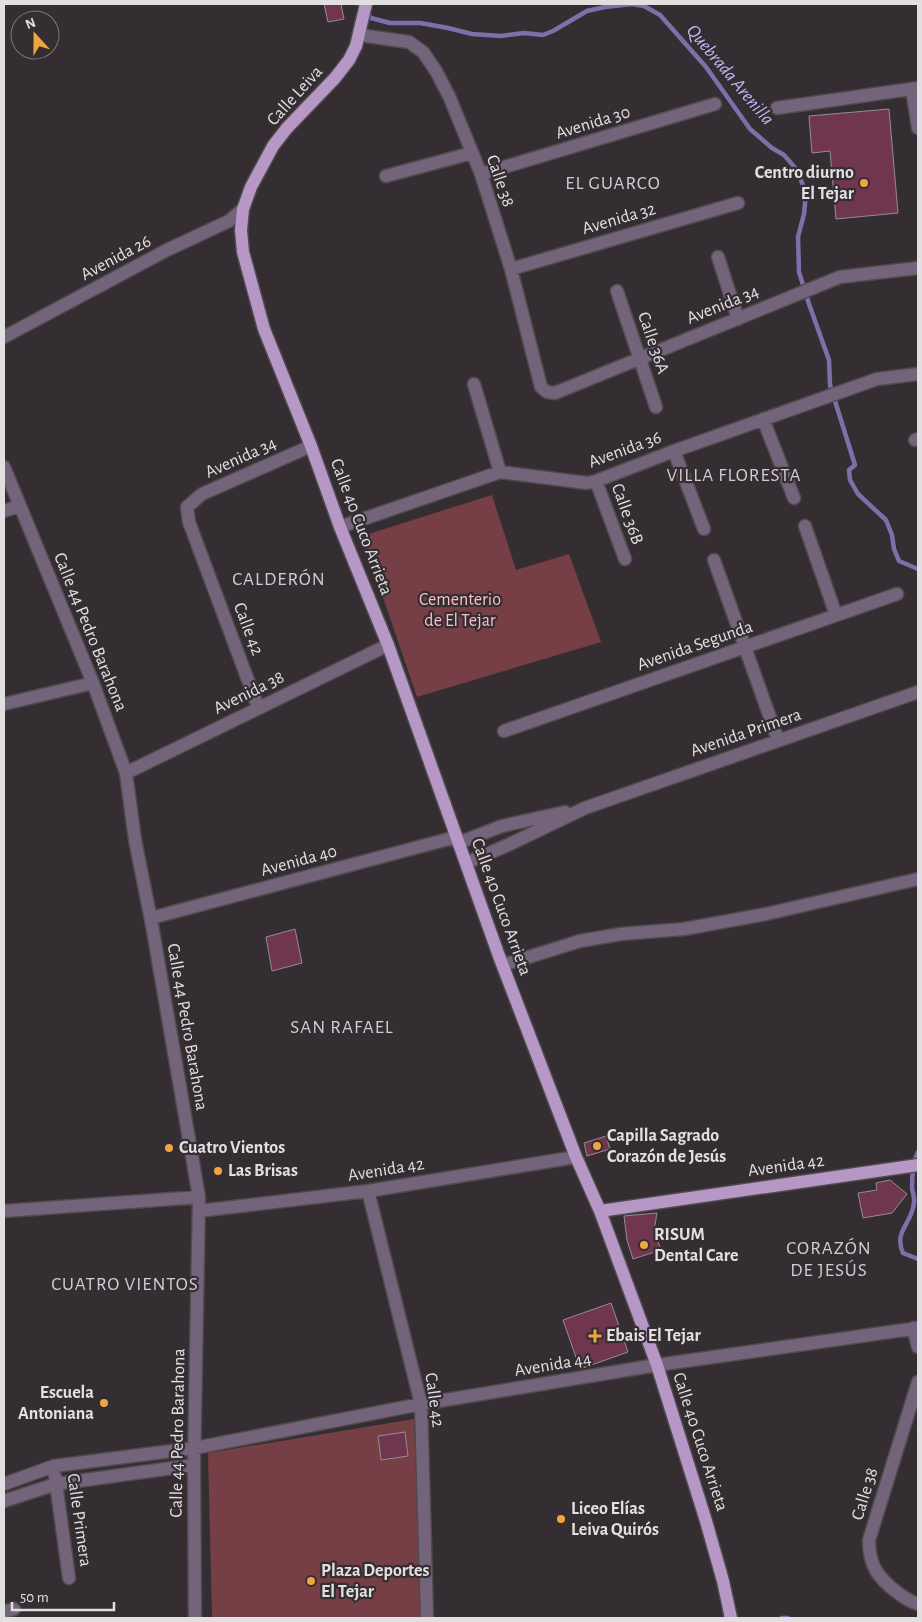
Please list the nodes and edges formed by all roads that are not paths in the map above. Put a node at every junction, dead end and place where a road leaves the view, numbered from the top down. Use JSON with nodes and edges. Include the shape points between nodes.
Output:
{"nodes":[{"id":1,"x":366,"y":4,"type":"edge"},
{"id":2,"x":359,"y":35,"type":"junction"},
{"id":3,"x":915,"y":89,"type":"edge"},
{"id":4,"x":715,"y":104,"type":"dead end"},
{"id":5,"x":777,"y":108,"type":"dead end"},
{"id":6,"x":918,"y":128,"type":"edge"},
{"id":7,"x":472,"y":153,"type":"junction"},
{"id":8,"x":481,"y":174,"type":"junction"},
{"id":9,"x":386,"y":176,"type":"dead end"},
{"id":10,"x":738,"y":203,"type":"dead end"},
{"id":11,"x":242,"y":209,"type":"junction"},
{"id":12,"x":718,"y":256,"type":"dead end"},
{"id":13,"x":918,"y":268,"type":"edge"},
{"id":14,"x":511,"y":269,"type":"junction"},
{"id":15,"x":617,"y":291,"type":"dead end"},
{"id":16,"x":738,"y":318,"type":"junction"},
{"id":17,"x":4,"y":337,"type":"edge"},
{"id":18,"x":639,"y":358,"type":"junction"},
{"id":19,"x":918,"y":374,"type":"edge"},
{"id":20,"x":474,"y":384,"type":"dead end"},
{"id":21,"x":546,"y":392,"type":"joint"},
{"id":22,"x":656,"y":407,"type":"dead end"},
{"id":23,"x":763,"y":420,"type":"junction"},
{"id":24,"x":311,"y":446,"type":"junction"},
{"id":25,"x":674,"y":451,"type":"junction"},
{"id":26,"x":4,"y":467,"type":"edge"},
{"id":27,"x":500,"y":472,"type":"junction"},
{"id":28,"x":596,"y":481,"type":"junction"},
{"id":29,"x":794,"y":498,"type":"dead end"},
{"id":30,"x":19,"y":506,"type":"junction"},
{"id":31,"x":187,"y":507,"type":"joint"},
{"id":32,"x":4,"y":510,"type":"edge"},
{"id":33,"x":805,"y":526,"type":"dead end"},
{"id":34,"x":340,"y":527,"type":"junction"},
{"id":35,"x":704,"y":529,"type":"dead end"},
{"id":36,"x":625,"y":559,"type":"dead end"},
{"id":37,"x":714,"y":560,"type":"dead end"},
{"id":38,"x":897,"y":594,"type":"dead end"},
{"id":39,"x":836,"y":615,"type":"junction"},
{"id":40,"x":388,"y":645,"type":"junction"},
{"id":41,"x":745,"y":647,"type":"junction"},
{"id":42,"x":93,"y":683,"type":"junction"},
{"id":43,"x":918,"y":692,"type":"edge"},
{"id":44,"x":4,"y":704,"type":"edge"},
{"id":45,"x":258,"y":707,"type":"junction"},
{"id":46,"x":504,"y":731,"type":"dead end"},
{"id":47,"x":778,"y":740,"type":"junction"},
{"id":48,"x":126,"y":773,"type":"junction"},
{"id":49,"x":585,"y":808,"type":"junction"},
{"id":50,"x":457,"y":840,"type":"junction"},
{"id":51,"x":466,"y":863,"type":"junction"},
{"id":52,"x":918,"y":879,"type":"edge"},
{"id":53,"x":151,"y":918,"type":"junction"},
{"id":54,"x":503,"y":965,"type":"junction"},
{"id":55,"x":576,"y":1157,"type":"junction"},
{"id":56,"x":918,"y":1165,"type":"edge"},
{"id":57,"x":368,"y":1192,"type":"junction"},
{"id":58,"x":199,"y":1197,"type":"junction"},
{"id":59,"x":4,"y":1211,"type":"edge"},
{"id":60,"x":199,"y":1211,"type":"junction"},
{"id":61,"x":600,"y":1211,"type":"junction"},
{"id":62,"x":916,"y":1328,"type":"edge"},
{"id":63,"x":918,"y":1347,"type":"edge"},
{"id":64,"x":657,"y":1365,"type":"junction"},
{"id":65,"x":918,"y":1382,"type":"edge"},
{"id":66,"x":422,"y":1404,"type":"junction"},
{"id":67,"x":195,"y":1448,"type":"junction"},
{"id":68,"x":194,"y":1465,"type":"junction"},
{"id":69,"x":54,"y":1466,"type":"junction"},
{"id":70,"x":4,"y":1484,"type":"edge"},
{"id":71,"x":56,"y":1484,"type":"junction"},
{"id":72,"x":4,"y":1501,"type":"edge"},
{"id":73,"x":69,"y":1578,"type":"dead end"},
{"id":74,"x":915,"y":1603,"type":"edge"},
{"id":75,"x":195,"y":1618,"type":"edge"},
{"id":76,"x":427,"y":1618,"type":"edge"},
{"id":77,"x":731,"y":1618,"type":"edge"}],
"edges":[{"from":1,"to":2,"type":"main road","name":"Calle Leiva"},
{"from":2,"to":7,"type":"street","name":"Calle 38","via":[[409,42],[423,52],[449,96]]},
{"from":2,"to":11,"type":"main road","name":"Calle Leiva","via":[[349,60],[273,146]]},
{"from":3,"to":5,"type":"street"},
{"from":3,"to":6,"type":"street"},
{"from":4,"to":8,"type":"street","name":"Avenida 30"},
{"from":7,"to":8,"type":"street","name":"Calle 38"},
{"from":7,"to":9,"type":"street"},
{"from":8,"to":14,"type":"street","name":"Calle 38"},
{"from":10,"to":14,"type":"street","name":"Avenida 32"},
{"from":11,"to":17,"type":"street","name":"Avenida 26","via":[[229,221],[167,250]]},
{"from":11,"to":24,"type":"main road","name":"Calle 40 Cuco Arrieta","via":[[243,252],[264,329]]},
{"from":12,"to":16,"type":"street"},
{"from":13,"to":16,"type":"street","name":"Avenida 34","via":[[840,277]]},
{"from":14,"to":21,"type":"street","name":"Calle 38","via":[[541,387]]},
{"from":15,"to":18,"type":"street","name":"Calle 36A"},
{"from":16,"to":18,"type":"street","name":"Avenida 34"},
{"from":18,"to":21,"type":"street","name":"Avenida 34","via":[[555,393]]},
{"from":18,"to":22,"type":"street","name":"Calle 36A"},
{"from":19,"to":23,"type":"street","name":"Avenida 36","via":[[877,379]]},
{"from":20,"to":27,"type":"street"},
{"from":23,"to":25,"type":"street","name":"Avenida 36"},
{"from":23,"to":29,"type":"street"},
{"from":24,"to":31,"type":"street","name":"Avenida 34","via":[[202,494]]},
{"from":24,"to":34,"type":"main road","name":"Calle 40 Cuco Arrieta"},
{"from":25,"to":28,"type":"street","name":"Avenida 36"},
{"from":25,"to":35,"type":"street"},
{"from":26,"to":30,"type":"street","name":"Calle 44 Pedro Barahona"},
{"from":27,"to":28,"type":"street","name":"Avenida 36","via":[[587,483]]},
{"from":27,"to":34,"type":"street","name":"Avenida 36"},
{"from":28,"to":36,"type":"street","name":"Calle 36B"},
{"from":30,"to":32,"type":"street"},
{"from":30,"to":42,"type":"street","name":"Calle 44 Pedro Barahona"},
{"from":31,"to":45,"type":"street","name":"Calle 42","via":[[189,522]]},
{"from":33,"to":39,"type":"street"},
{"from":34,"to":40,"type":"main road","name":"Calle 40 Cuco Arrieta"},
{"from":37,"to":41,"type":"street"},
{"from":38,"to":39,"type":"street","name":"Avenida Segunda"},
{"from":39,"to":41,"type":"street","name":"Avenida Segunda"},
{"from":40,"to":45,"type":"street","name":"Avenida 38"},
{"from":40,"to":50,"type":"main road","name":"Calle 40 Cuco Arrieta"},
{"from":41,"to":46,"type":"street","name":"Avenida Segunda"},
{"from":41,"to":47,"type":"street"},
{"from":42,"to":44,"type":"street"},
{"from":42,"to":48,"type":"street","name":"Calle 44 Pedro Barahona"},
{"from":43,"to":47,"type":"street","name":"Avenida Primera"},
{"from":45,"to":48,"type":"street","name":"Avenida 38"},
{"from":47,"to":49,"type":"street","name":"Avenida Primera"},
{"from":48,"to":53,"type":"street","name":"Calle 44 Pedro Barahona","via":[[135,840]]},
{"from":49,"to":50,"type":"street","name":"Avenida Primera","via":[[502,826]]},
{"from":49,"to":51,"type":"street","name":"Avenida Primera"},
{"from":50,"to":51,"type":"main road","name":"Calle 40 Cuco Arrieta"},
{"from":50,"to":53,"type":"street","name":"Avenida 40"},
{"from":51,"to":54,"type":"main road","name":"Calle 40 Cuco Arrieta"},
{"from":52,"to":54,"type":"street","via":[[684,930],[621,934],[580,941]]},
{"from":53,"to":58,"type":"street","name":"Calle 44 Pedro Barahona"},
{"from":54,"to":55,"type":"main road","name":"Calle 40 Cuco Arrieta"},
{"from":55,"to":57,"type":"street","name":"Avenida 42"},
{"from":55,"to":61,"type":"main road","name":"Calle 40 Cuco Arrieta"},
{"from":56,"to":61,"type":"main road","name":"Avenida 42"},
{"from":57,"to":60,"type":"street","name":"Avenida 42"},
{"from":57,"to":66,"type":"street","name":"Calle 42"},
{"from":58,"to":59,"type":"street"},
{"from":58,"to":60,"type":"street","name":"Calle 44 Pedro Barahona"},
{"from":60,"to":67,"type":"street","name":"Calle 44 Pedro Barahona"},
{"from":61,"to":64,"type":"main road","name":"Calle 40 Cuco Arrieta"},
{"from":62,"to":63,"type":"street"},
{"from":62,"to":64,"type":"street","name":"Avenida 44"},
{"from":64,"to":66,"type":"street","name":"Avenida 44"},
{"from":64,"to":77,"type":"main road","name":"Calle 40 Cuco Arrieta","via":[[706,1521]]},
{"from":65,"to":74,"type":"street","name":"Calle 38","via":[[869,1540],[869,1555],[883,1582]]},
{"from":66,"to":67,"type":"street","name":"Avenida 44"},
{"from":66,"to":76,"type":"street","name":"Calle 42"},
{"from":67,"to":68,"type":"street","name":"Calle 44 Pedro Barahona"},
{"from":67,"to":69,"type":"street","name":"Avenida 44"},
{"from":68,"to":71,"type":"street"},
{"from":68,"to":75,"type":"street","name":"Calle 44 Pedro Barahona"},
{"from":69,"to":70,"type":"street","name":"Avenida 44"},
{"from":69,"to":71,"type":"street","name":"Calle Primera"},
{"from":71,"to":72,"type":"street"},
{"from":71,"to":73,"type":"street","name":"Calle Primera"}]}
